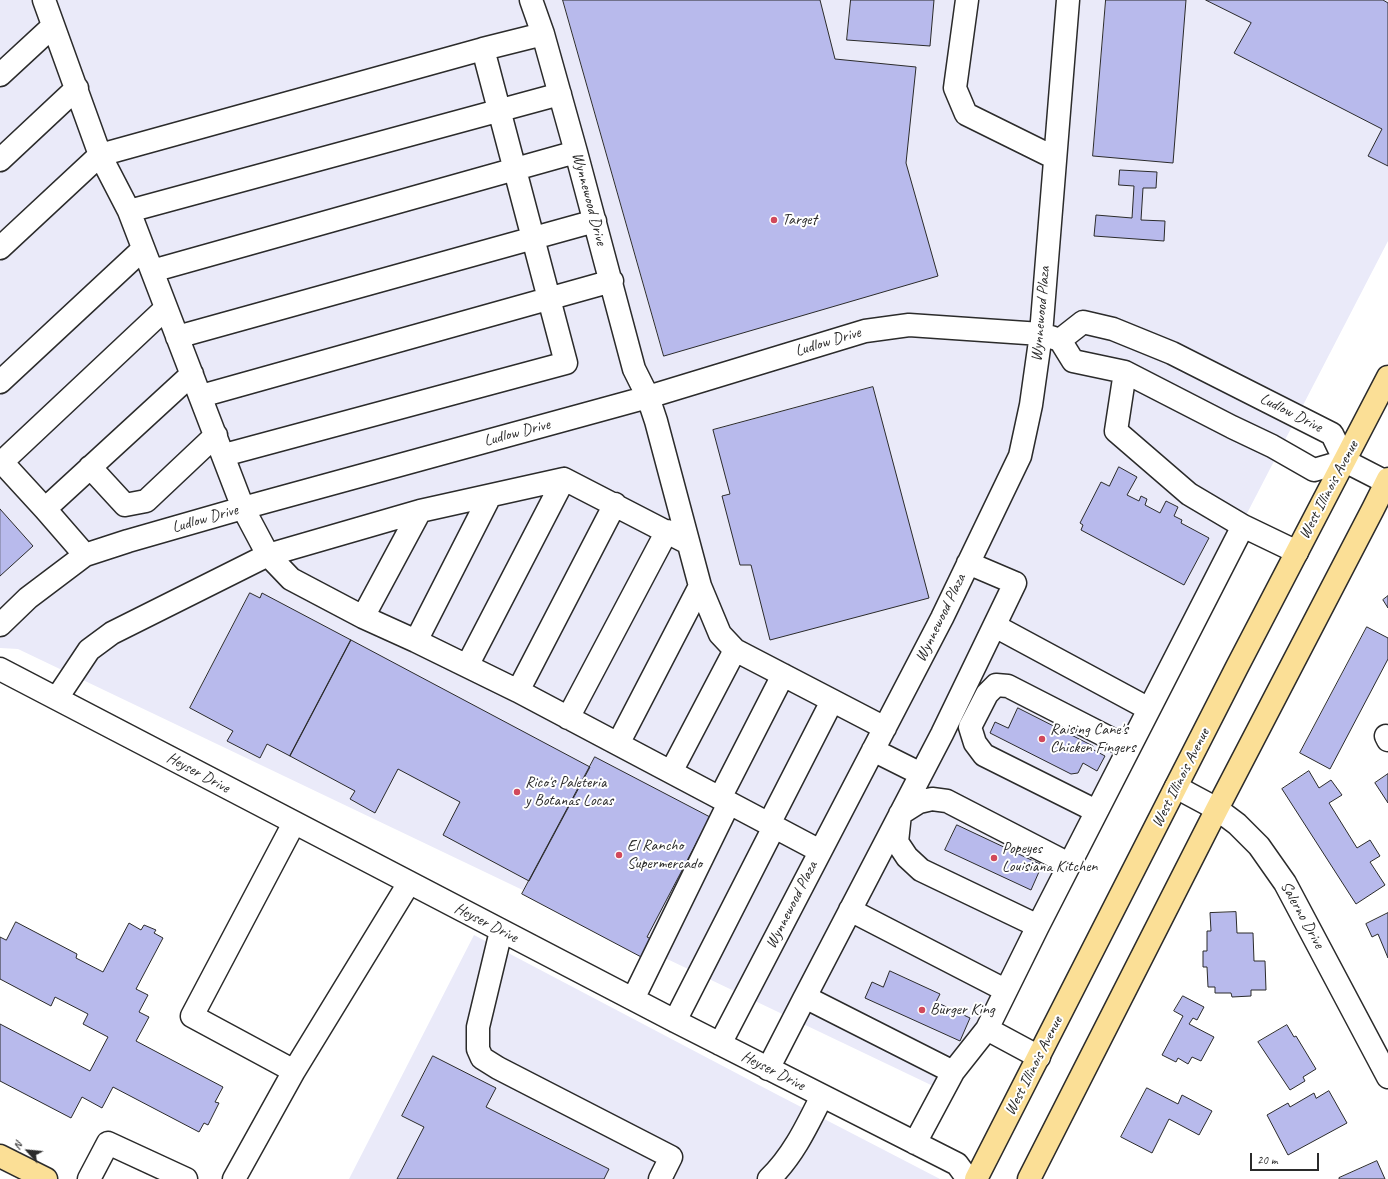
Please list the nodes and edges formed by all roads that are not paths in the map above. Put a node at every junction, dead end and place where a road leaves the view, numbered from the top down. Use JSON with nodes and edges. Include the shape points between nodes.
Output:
{"nodes":[{"id":1,"x":44,"y":0,"type":"edge"},
{"id":2,"x":531,"y":0,"type":"edge"},
{"id":3,"x":967,"y":0,"type":"edge"},
{"id":4,"x":1068,"y":0,"type":"edge"},
{"id":5,"x":53,"y":26,"type":"junction"},
{"id":6,"x":543,"y":34,"type":"junction"},
{"id":7,"x":483,"y":49,"type":"junction"},
{"id":8,"x":0,"y":75,"type":"edge"},
{"id":9,"x":77,"y":88,"type":"junction"},
{"id":10,"x":560,"y":94,"type":"junction"},
{"id":11,"x":499,"y":111,"type":"junction"},
{"id":12,"x":576,"y":152,"type":"junction"},
{"id":13,"x":100,"y":155,"type":"junction"},
{"id":14,"x":1055,"y":158,"type":"junction"},
{"id":15,"x":0,"y":160,"type":"edge"},
{"id":16,"x":515,"y":170,"type":"junction"},
{"id":17,"x":129,"y":211,"type":"junction"},
{"id":18,"x":595,"y":221,"type":"junction"},
{"id":19,"x":533,"y":238,"type":"junction"},
{"id":20,"x":0,"y":248,"type":"edge"},
{"id":21,"x":144,"y":249,"type":"junction"},
{"id":22,"x":152,"y":271,"type":"junction"},
{"id":23,"x":612,"y":281,"type":"junction"},
{"id":24,"x":549,"y":298,"type":"junction"},
{"id":25,"x":166,"y":308,"type":"junction"},
{"id":26,"x":177,"y":337,"type":"junction"},
{"id":27,"x":1050,"y":337,"type":"junction"},
{"id":28,"x":1125,"y":372,"type":"junction"},
{"id":29,"x":192,"y":374,"type":"junction"},
{"id":30,"x":1388,"y":377,"type":"edge"},
{"id":31,"x":0,"y":382,"type":"edge"},
{"id":32,"x":201,"y":396,"type":"junction"},
{"id":33,"x":648,"y":397,"type":"junction"},
{"id":34,"x":216,"y":435,"type":"junction"},
{"id":35,"x":224,"y":455,"type":"junction"},
{"id":36,"x":1,"y":461,"type":"edge"},
{"id":37,"x":1345,"y":461,"type":"junction"},
{"id":38,"x":90,"y":467,"type":"junction"},
{"id":39,"x":564,"y":479,"type":"junction"},
{"id":40,"x":1388,"y":481,"type":"edge"},
{"id":41,"x":490,"y":496,"type":"junction"},
{"id":42,"x":615,"y":504,"type":"junction"},
{"id":43,"x":243,"y":508,"type":"junction"},
{"id":44,"x":45,"y":509,"type":"junction"},
{"id":45,"x":420,"y":511,"type":"junction"},
{"id":46,"x":1243,"y":526,"type":"junction"},
{"id":47,"x":667,"y":531,"type":"junction"},
{"id":48,"x":688,"y":543,"type":"junction"},
{"id":49,"x":1297,"y":552,"type":"junction"},
{"id":50,"x":84,"y":555,"type":"junction"},
{"id":51,"x":268,"y":555,"type":"junction"},
{"id":52,"x":968,"y":563,"type":"junction"},
{"id":53,"x":700,"y":586,"type":"junction"},
{"id":54,"x":363,"y":617,"type":"junction"},
{"id":55,"x":0,"y":625,"type":"edge"},
{"id":56,"x":995,"y":626,"type":"junction"},
{"id":57,"x":416,"y":641,"type":"junction"},
{"id":58,"x":735,"y":650,"type":"junction"},
{"id":59,"x":467,"y":666,"type":"junction"},
{"id":60,"x":0,"y":669,"type":"edge"},
{"id":61,"x":783,"y":675,"type":"junction"},
{"id":62,"x":518,"y":691,"type":"junction"},
{"id":63,"x":57,"y":698,"type":"junction"},
{"id":64,"x":832,"y":701,"type":"junction"},
{"id":65,"x":1149,"y":709,"type":"junction"},
{"id":66,"x":568,"y":718,"type":"junction"},
{"id":67,"x":885,"y":728,"type":"junction"},
{"id":68,"x":942,"y":734,"type":"junction"},
{"id":69,"x":618,"y":744,"type":"junction"},
{"id":70,"x":1129,"y":748,"type":"junction"},
{"id":71,"x":873,"y":750,"type":"junction"},
{"id":72,"x":984,"y":755,"type":"junction"},
{"id":73,"x":671,"y":772,"type":"junction"},
{"id":74,"x":921,"y":774,"type":"junction"},
{"id":75,"x":1176,"y":787,"type":"junction"},
{"id":76,"x":724,"y":801,"type":"junction"},
{"id":77,"x":1217,"y":809,"type":"junction"},
{"id":78,"x":1096,"y":811,"type":"junction"},
{"id":79,"x":900,"y":814,"type":"junction"},
{"id":80,"x":294,"y":823,"type":"junction"},
{"id":81,"x":771,"y":826,"type":"junction"},
{"id":82,"x":820,"y":851,"type":"junction"},
{"id":83,"x":1069,"y":864,"type":"junction"},
{"id":84,"x":409,"y":883,"type":"junction"},
{"id":85,"x":850,"y":910,"type":"junction"},
{"id":86,"x":1038,"y":926,"type":"junction"},
{"id":87,"x":501,"y":930,"type":"junction"},
{"id":88,"x":1005,"y":990,"type":"junction"},
{"id":89,"x":805,"y":997,"type":"junction"},
{"id":90,"x":633,"y":999,"type":"junction"},
{"id":91,"x":675,"y":1021,"type":"junction"},
{"id":92,"x":987,"y":1029,"type":"junction"},
{"id":93,"x":720,"y":1044,"type":"junction"},
{"id":94,"x":1039,"y":1057,"type":"junction"},
{"id":95,"x":768,"y":1069,"type":"junction"},
{"id":96,"x":294,"y":1071,"type":"junction"},
{"id":97,"x":953,"y":1072,"type":"junction"},
{"id":98,"x":1388,"y":1077,"type":"edge"},
{"id":99,"x":822,"y":1096,"type":"junction"},
{"id":100,"x":915,"y":1143,"type":"junction"},
{"id":101,"x":0,"y":1156,"type":"edge"},
{"id":102,"x":46,"y":1179,"type":"edge"},
{"id":103,"x":89,"y":1179,"type":"edge"},
{"id":104,"x":186,"y":1179,"type":"edge"},
{"id":105,"x":234,"y":1179,"type":"edge"},
{"id":106,"x":660,"y":1179,"type":"edge"},
{"id":107,"x":769,"y":1179,"type":"edge"},
{"id":108,"x":968,"y":1179,"type":"edge"},
{"id":109,"x":976,"y":1179,"type":"edge"},
{"id":110,"x":1029,"y":1179,"type":"edge"}],
"edges":[{"from":1,"to":5,"type":"street"},
{"from":2,"to":6,"type":"street","name":"Wynnewood Drive"},
{"from":3,"to":14,"type":"street","via":[[955,88],[966,114]]},
{"from":4,"to":14,"type":"street","name":"Wynnewood Plaza"},
{"from":5,"to":8,"type":"street"},
{"from":5,"to":9,"type":"street"},
{"from":6,"to":7,"type":"street"},
{"from":6,"to":10,"type":"street","name":"Wynnewood Drive"},
{"from":7,"to":11,"type":"street"},
{"from":7,"to":13,"type":"street"},
{"from":9,"to":13,"type":"street"},
{"from":9,"to":15,"type":"street"},
{"from":10,"to":11,"type":"street"},
{"from":10,"to":12,"type":"street","name":"Wynnewood Drive"},
{"from":11,"to":16,"type":"street"},
{"from":11,"to":17,"type":"street"},
{"from":12,"to":16,"type":"street"},
{"from":12,"to":18,"type":"street","name":"Wynnewood Drive"},
{"from":13,"to":17,"type":"street"},
{"from":13,"to":20,"type":"street"},
{"from":14,"to":27,"type":"street","name":"Wynnewood Plaza"},
{"from":16,"to":19,"type":"street"},
{"from":16,"to":22,"type":"street"},
{"from":17,"to":21,"type":"street"},
{"from":18,"to":19,"type":"street"},
{"from":18,"to":23,"type":"street","name":"Wynnewood Drive"},
{"from":19,"to":24,"type":"street"},
{"from":19,"to":26,"type":"street"},
{"from":21,"to":22,"type":"street"},
{"from":21,"to":31,"type":"street"},
{"from":22,"to":25,"type":"street"},
{"from":23,"to":24,"type":"street"},
{"from":23,"to":33,"type":"street","name":"Wynnewood Drive","via":[[634,369]]},
{"from":24,"to":32,"type":"street"},
{"from":24,"to":35,"type":"street","via":[[566,363]]},
{"from":25,"to":26,"type":"street"},
{"from":25,"to":36,"type":"street"},
{"from":26,"to":29,"type":"street"},
{"from":27,"to":28,"type":"street","via":[[1073,360]]},
{"from":27,"to":33,"type":"street","name":"Ludlow Drive","via":[[909,325],[865,331]]},
{"from":27,"to":37,"type":"street","name":"Ludlow Drive","via":[[1083,322],[1113,329],[1165,350],[1332,434]]},
{"from":27,"to":52,"type":"street","name":"Wynnewood Plaza","via":[[1031,404],[1020,456]]},
{"from":28,"to":37,"type":"street","via":[[1314,470]]},
{"from":28,"to":46,"type":"street","via":[[1116,431],[1189,494]]},
{"from":29,"to":32,"type":"street"},
{"from":29,"to":38,"type":"street"},
{"from":30,"to":37,"type":"main road","name":"West Illinois Avenue"},
{"from":32,"to":34,"type":"street"},
{"from":33,"to":43,"type":"street","name":"Ludlow Drive"},
{"from":33,"to":48,"type":"street","name":"Wynnewood Drive"},
{"from":34,"to":35,"type":"street"},
{"from":34,"to":38,"type":"street","via":[[146,501],[125,504]]},
{"from":35,"to":43,"type":"street"},
{"from":36,"to":44,"type":"street"},
{"from":37,"to":40,"type":"street"},
{"from":37,"to":49,"type":"main road","name":"West Illinois Avenue"},
{"from":38,"to":44,"type":"street"},
{"from":39,"to":41,"type":"street"},
{"from":39,"to":42,"type":"street"},
{"from":39,"to":59,"type":"street"},
{"from":40,"to":77,"type":"main road"},
{"from":41,"to":45,"type":"street"},
{"from":41,"to":57,"type":"street"},
{"from":42,"to":47,"type":"street"},
{"from":42,"to":62,"type":"street"},
{"from":43,"to":50,"type":"street","name":"Ludlow Drive"},
{"from":43,"to":51,"type":"street"},
{"from":44,"to":50,"type":"street"},
{"from":45,"to":51,"type":"street"},
{"from":45,"to":54,"type":"street"},
{"from":46,"to":49,"type":"street"},
{"from":46,"to":65,"type":"street"},
{"from":47,"to":48,"type":"street"},
{"from":47,"to":66,"type":"street"},
{"from":48,"to":53,"type":"street","name":"Wynnewood Drive"},
{"from":49,"to":75,"type":"main road","name":"West Illinois Avenue"},
{"from":50,"to":55,"type":"street","name":"Ludlow Drive","via":[[28,598]]},
{"from":51,"to":54,"type":"street","via":[[291,579]]},
{"from":51,"to":63,"type":"street","via":[[112,633],[90,650]]},
{"from":52,"to":56,"type":"street","via":[[1015,583]]},
{"from":52,"to":67,"type":"street","name":"Wynnewood Plaza"},
{"from":53,"to":58,"type":"street","name":"Wynnewood Drive","via":[[720,634]]},
{"from":53,"to":69,"type":"street"},
{"from":54,"to":57,"type":"street"},
{"from":56,"to":65,"type":"street"},
{"from":56,"to":68,"type":"street"},
{"from":57,"to":59,"type":"street"},
{"from":58,"to":61,"type":"street","name":"Wynnewood Drive"},
{"from":58,"to":73,"type":"street"},
{"from":59,"to":62,"type":"street"},
{"from":60,"to":63,"type":"street","name":"Heyser Drive"},
{"from":61,"to":64,"type":"street","name":"Wynnewood Drive"},
{"from":61,"to":76,"type":"street"},
{"from":62,"to":66,"type":"street"},
{"from":63,"to":80,"type":"street","name":"Heyser Drive"},
{"from":64,"to":67,"type":"street","name":"Wynnewood Drive"},
{"from":64,"to":81,"type":"street"},
{"from":65,"to":70,"type":"street"},
{"from":66,"to":69,"type":"street"},
{"from":67,"to":71,"type":"street","name":"Wynnewood Plaza"},
{"from":68,"to":72,"type":"street"},
{"from":68,"to":74,"type":"street"},
{"from":69,"to":73,"type":"street"},
{"from":70,"to":72,"type":"street","via":[[1008,686],[996,685],[987,694],[970,727],[975,743]]},
{"from":70,"to":78,"type":"street"},
{"from":71,"to":74,"type":"street"},
{"from":71,"to":82,"type":"street","name":"Wynnewood Plaza"},
{"from":72,"to":78,"type":"street"},
{"from":73,"to":76,"type":"street"},
{"from":74,"to":79,"type":"street"},
{"from":75,"to":77,"type":"street","name":"Salerno Drive"},
{"from":75,"to":94,"type":"main road","name":"West Illinois Avenue"},
{"from":76,"to":81,"type":"street"},
{"from":76,"to":90,"type":"street"},
{"from":77,"to":98,"type":"street","name":"Salerno Drive","via":[[1259,846],[1285,883]]},
{"from":77,"to":110,"type":"main road"},
{"from":78,"to":83,"type":"street"},
{"from":79,"to":83,"type":"street","via":[[918,802],[932,799],[947,801]]},
{"from":79,"to":85,"type":"street"},
{"from":79,"to":86,"type":"street","via":[[897,842],[907,857],[921,870]]},
{"from":80,"to":84,"type":"street","name":"Heyser Drive"},
{"from":80,"to":96,"type":"street","via":[[192,1016]]},
{"from":81,"to":82,"type":"street"},
{"from":81,"to":91,"type":"street"},
{"from":82,"to":93,"type":"street","name":"Wynnewood Plaza"},
{"from":83,"to":86,"type":"street"},
{"from":84,"to":87,"type":"street","name":"Heyser Drive"},
{"from":84,"to":96,"type":"street"},
{"from":85,"to":88,"type":"street"},
{"from":85,"to":89,"type":"street"},
{"from":86,"to":88,"type":"street"},
{"from":87,"to":90,"type":"street","name":"Heyser Drive"},
{"from":87,"to":106,"type":"street","via":[[478,1027],[478,1049],[482,1058],[671,1157]]},
{"from":88,"to":92,"type":"street"},
{"from":89,"to":95,"type":"street"},
{"from":89,"to":97,"type":"street"},
{"from":90,"to":91,"type":"street","name":"Heyser Drive"},
{"from":91,"to":93,"type":"street","name":"Heyser Drive"},
{"from":92,"to":94,"type":"street"},
{"from":92,"to":97,"type":"street"},
{"from":93,"to":95,"type":"street","name":"Heyser Drive"},
{"from":94,"to":109,"type":"main road","name":"West Illinois Avenue"},
{"from":95,"to":99,"type":"street","name":"Heyser Drive"},
{"from":96,"to":105,"type":"street"},
{"from":97,"to":100,"type":"street"},
{"from":99,"to":100,"type":"street","name":"Heyser Drive"},
{"from":99,"to":107,"type":"street","via":[[795,1148]]},
{"from":100,"to":108,"type":"street","name":"Heyser Drive","via":[[957,1164]]},
{"from":101,"to":102,"type":"main road"},
{"from":103,"to":104,"type":"street","via":[[108,1143]]}]}
